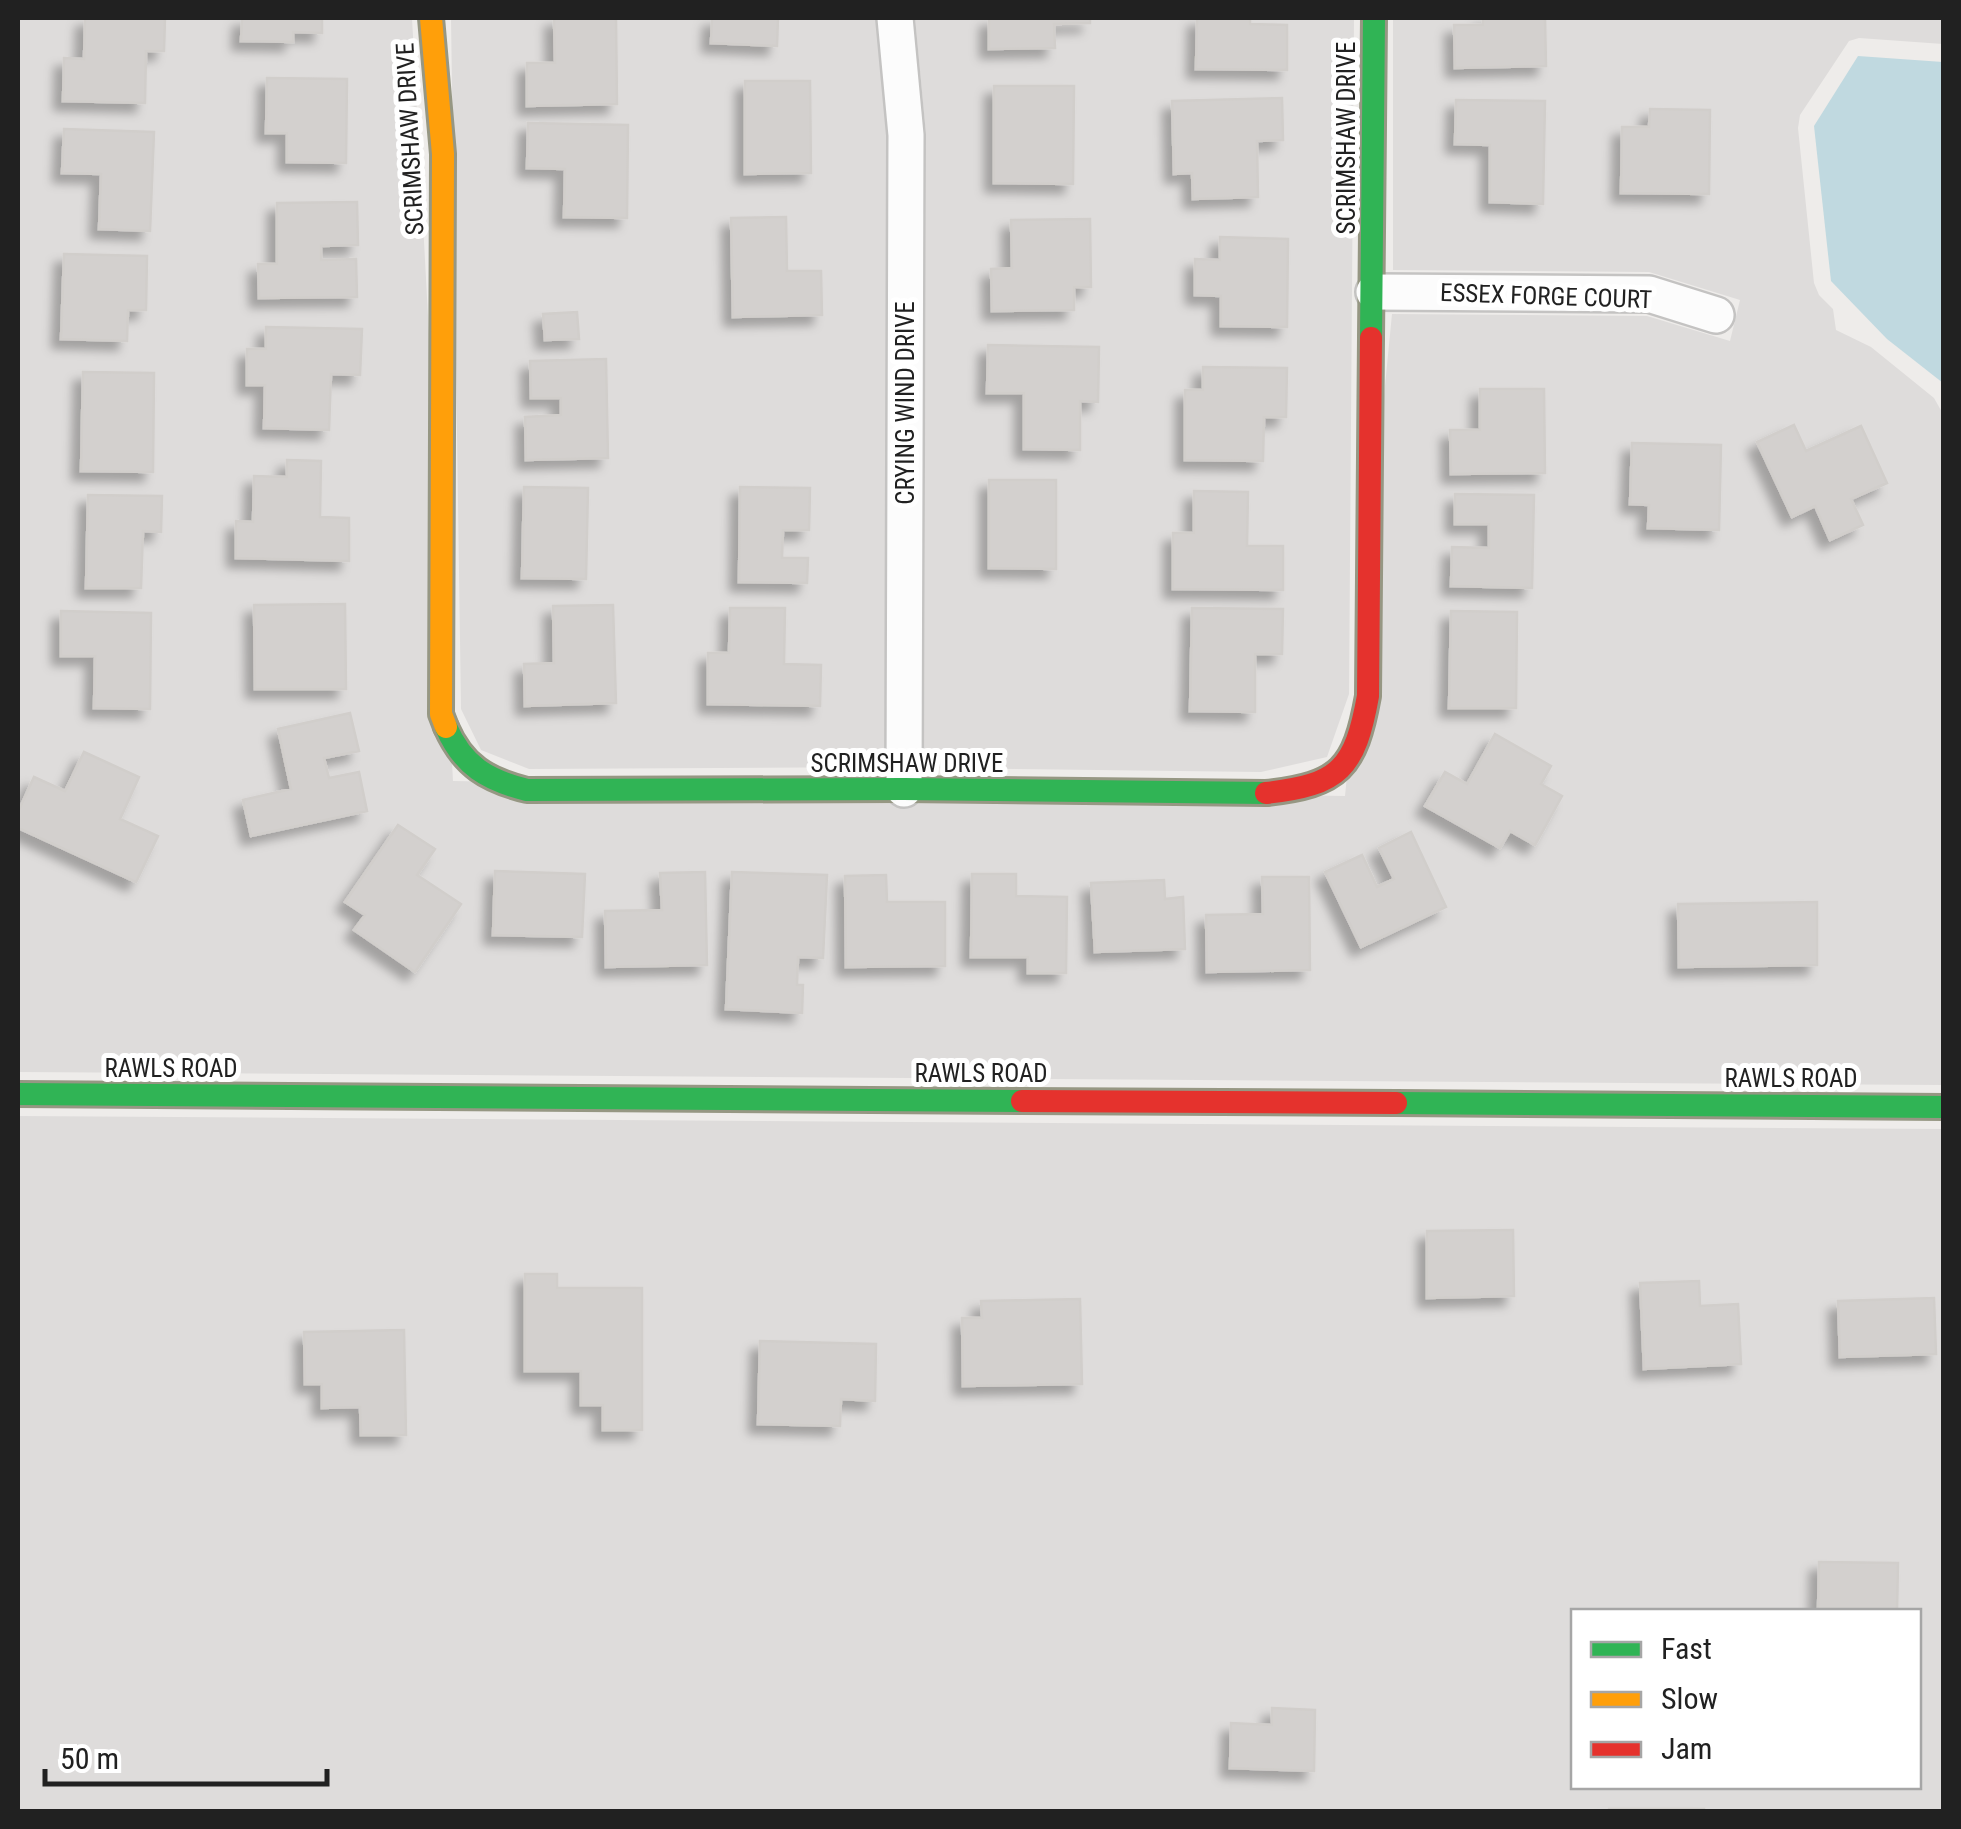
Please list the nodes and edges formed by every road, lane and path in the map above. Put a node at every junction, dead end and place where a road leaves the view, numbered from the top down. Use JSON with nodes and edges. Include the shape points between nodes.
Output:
{"nodes":[{"id":1,"x":431,"y":18,"type":"edge"},
{"id":2,"x":895,"y":18,"type":"edge"},
{"id":3,"x":1374,"y":18,"type":"edge"},
{"id":4,"x":1374,"y":292,"type":"junction"},
{"id":5,"x":1716,"y":315,"type":"dead end"},
{"id":6,"x":904,"y":789,"type":"junction"},
{"id":7,"x":18,"y":1094,"type":"edge"},
{"id":8,"x":1944,"y":1107,"type":"edge"}],
"edges":[{"from":1,"to":6,"type":"street","name":"SCRIMSHAW DRIVE","via":[[444,154],[441,714],[453,746],[468,768],[527,790]]},
{"from":2,"to":6,"type":"street","name":"CRYING WIND DRIVE","via":[[906,135]]},
{"from":3,"to":4,"type":"street","name":"SCRIMSHAW DRIVE"},
{"from":4,"to":5,"type":"street","name":"ESSEX FORGE COURT","via":[[1649,294]]},
{"from":4,"to":6,"type":"street","name":"SCRIMSHAW DRIVE","via":[[1368,696],[1361,742],[1339,776],[1304,790],[1261,794]]},
{"from":7,"to":8,"type":"street","name":"RAWLS ROAD"}]}
